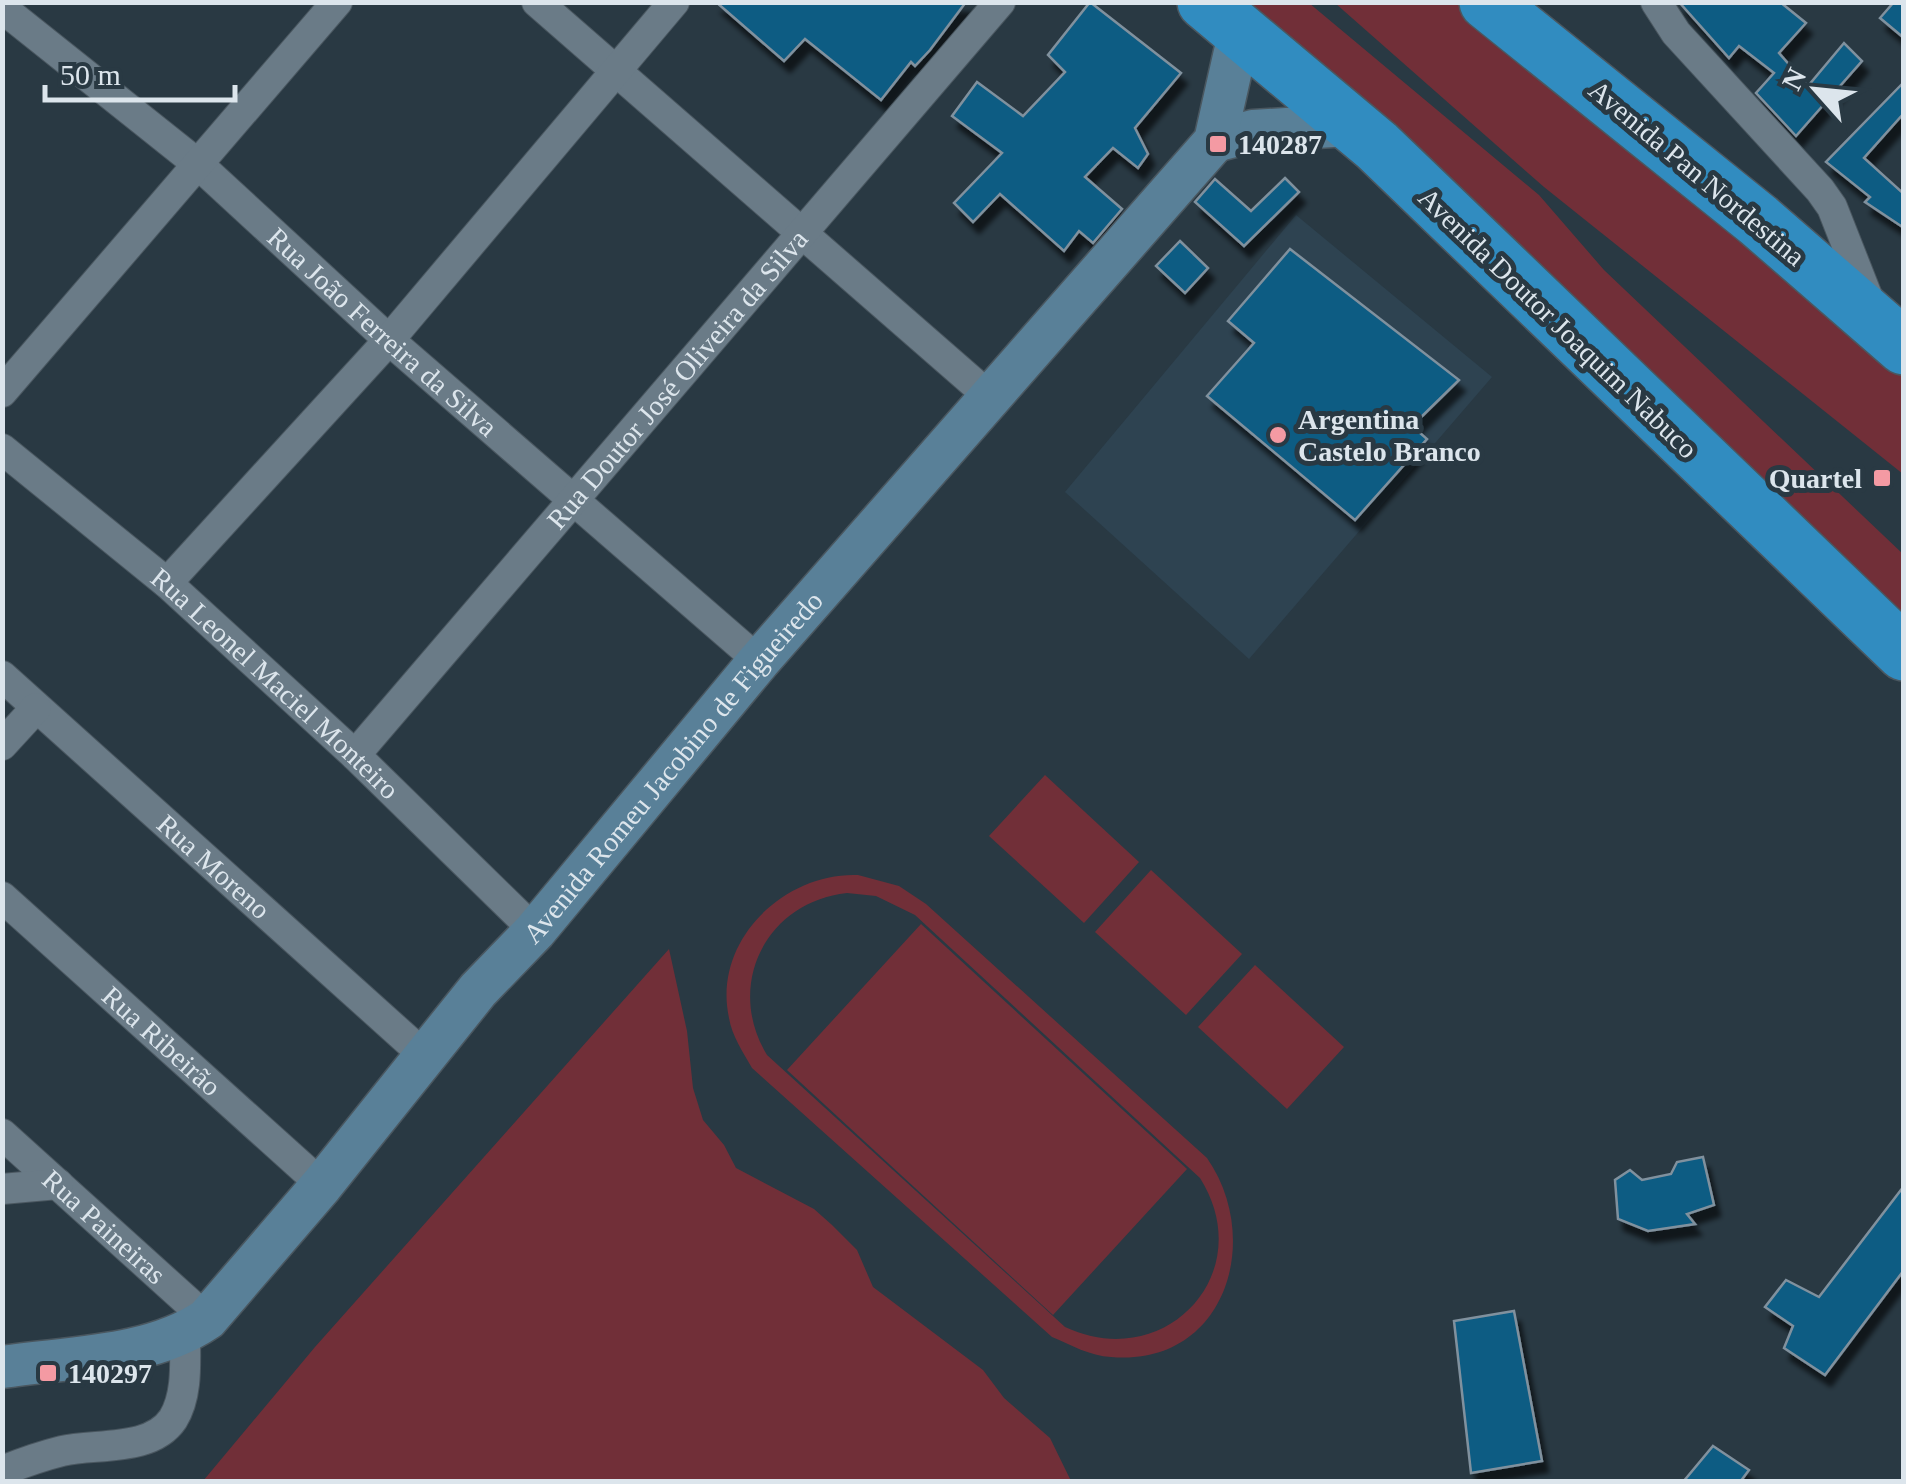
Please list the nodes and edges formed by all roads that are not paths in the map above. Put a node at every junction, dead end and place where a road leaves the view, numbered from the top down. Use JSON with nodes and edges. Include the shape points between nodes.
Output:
{"nodes":[{"id":1,"x":337,"y":2,"type":"edge"},
{"id":2,"x":537,"y":2,"type":"edge"},
{"id":3,"x":674,"y":2,"type":"edge"},
{"id":4,"x":1000,"y":2,"type":"edge"},
{"id":5,"x":1487,"y":2,"type":"edge"},
{"id":6,"x":1524,"y":2,"type":"edge"},
{"id":7,"x":1656,"y":2,"type":"edge"},
{"id":8,"x":5,"y":8,"type":"edge"},
{"id":9,"x":1222,"y":18,"type":"edge"},
{"id":10,"x":613,"y":70,"type":"junction"},
{"id":11,"x":1624,"y":110,"type":"junction"},
{"id":12,"x":1348,"y":125,"type":"junction"},
{"id":13,"x":1215,"y":141,"type":"junction"},
{"id":14,"x":199,"y":165,"type":"junction"},
{"id":15,"x":803,"y":234,"type":"junction"},
{"id":16,"x":1892,"y":338,"type":"edge"},
{"id":17,"x":389,"y":340,"type":"junction"},
{"id":18,"x":2,"y":392,"type":"edge"},
{"id":19,"x":991,"y":398,"type":"junction"},
{"id":20,"x":2,"y":448,"type":"edge"},
{"id":21,"x":573,"y":499,"type":"junction"},
{"id":22,"x":167,"y":583,"type":"junction"},
{"id":23,"x":1904,"y":653,"type":"edge"},
{"id":24,"x":758,"y":661,"type":"junction"},
{"id":25,"x":2,"y":676,"type":"edge"},
{"id":26,"x":36,"y":708,"type":"junction"},
{"id":27,"x":2,"y":745,"type":"edge"},
{"id":28,"x":355,"y":755,"type":"junction"},
{"id":29,"x":2,"y":897,"type":"edge"},
{"id":30,"x":535,"y":931,"type":"junction"},
{"id":31,"x":425,"y":1056,"type":"junction"},
{"id":32,"x":2,"y":1134,"type":"edge"},
{"id":33,"x":58,"y":1184,"type":"junction"},
{"id":34,"x":322,"y":1185,"type":"junction"},
{"id":35,"x":2,"y":1190,"type":"edge"},
{"id":36,"x":196,"y":1326,"type":"junction"},
{"id":37,"x":2,"y":1367,"type":"edge"},
{"id":38,"x":2,"y":1471,"type":"edge"}],
"edges":[{"from":1,"to":14,"type":"street"},
{"from":2,"to":10,"type":"street"},
{"from":3,"to":10,"type":"street"},
{"from":4,"to":15,"type":"street","name":"Rua Doutor José Oliveira da Silva"},
{"from":5,"to":11,"type":"highway","name":"Avenida Pan Nordestina"},
{"from":6,"to":11,"type":"street"},
{"from":7,"to":16,"type":"street","via":[[1832,207]]},
{"from":8,"to":14,"type":"street","name":"Rua João Ferreira da Silva"},
{"from":9,"to":12,"type":"highway","name":"Avenida Doutor Joaquim Nabuco"},
{"from":9,"to":13,"type":"street","name":"Avenida Romeu Jacobino de Figueiredo"},
{"from":10,"to":15,"type":"street"},
{"from":10,"to":17,"type":"street"},
{"from":11,"to":16,"type":"highway","name":"Avenida Pan Nordestina"},
{"from":12,"to":13,"type":"street","via":[[1254,131]]},
{"from":12,"to":23,"type":"highway","name":"Avenida Doutor Joaquim Nabuco"},
{"from":13,"to":19,"type":"street","name":"Avenida Romeu Jacobino de Figueiredo"},
{"from":14,"to":17,"type":"street","name":"Rua João Ferreira da Silva"},
{"from":14,"to":18,"type":"street"},
{"from":15,"to":19,"type":"street"},
{"from":15,"to":21,"type":"street","name":"Rua Doutor José Oliveira da Silva"},
{"from":17,"to":21,"type":"street","name":"Rua João Ferreira da Silva"},
{"from":17,"to":22,"type":"street"},
{"from":19,"to":24,"type":"street","name":"Avenida Romeu Jacobino de Figueiredo"},
{"from":20,"to":22,"type":"street","name":"Rua Leonel Maciel Monteiro"},
{"from":21,"to":24,"type":"street","name":"Rua João Ferreira da Silva"},
{"from":21,"to":28,"type":"street","name":"Rua Doutor José Oliveira da Silva"},
{"from":22,"to":28,"type":"street","name":"Rua Leonel Maciel Monteiro"},
{"from":24,"to":30,"type":"street","name":"Avenida Romeu Jacobino de Figueiredo"},
{"from":25,"to":26,"type":"street","name":"Rua Moreno"},
{"from":26,"to":27,"type":"street"},
{"from":26,"to":31,"type":"street","name":"Rua Moreno"},
{"from":28,"to":30,"type":"street","name":"Rua Leonel Maciel Monteiro"},
{"from":29,"to":34,"type":"street","name":"Rua Ribeirão"},
{"from":30,"to":31,"type":"street","name":"Avenida Romeu Jacobino de Figueiredo"},
{"from":31,"to":34,"type":"street","name":"Avenida Romeu Jacobino de Figueiredo"},
{"from":32,"to":33,"type":"street","name":"Rua Paineiras"},
{"from":33,"to":35,"type":"street"},
{"from":33,"to":36,"type":"street","name":"Rua Paineiras"},
{"from":34,"to":36,"type":"street","name":"Avenida Romeu Jacobino de Figueiredo"},
{"from":36,"to":37,"type":"street","via":[[108,1353]]},
{"from":36,"to":38,"type":"street","via":[[174,1417],[162,1430]]}]}
